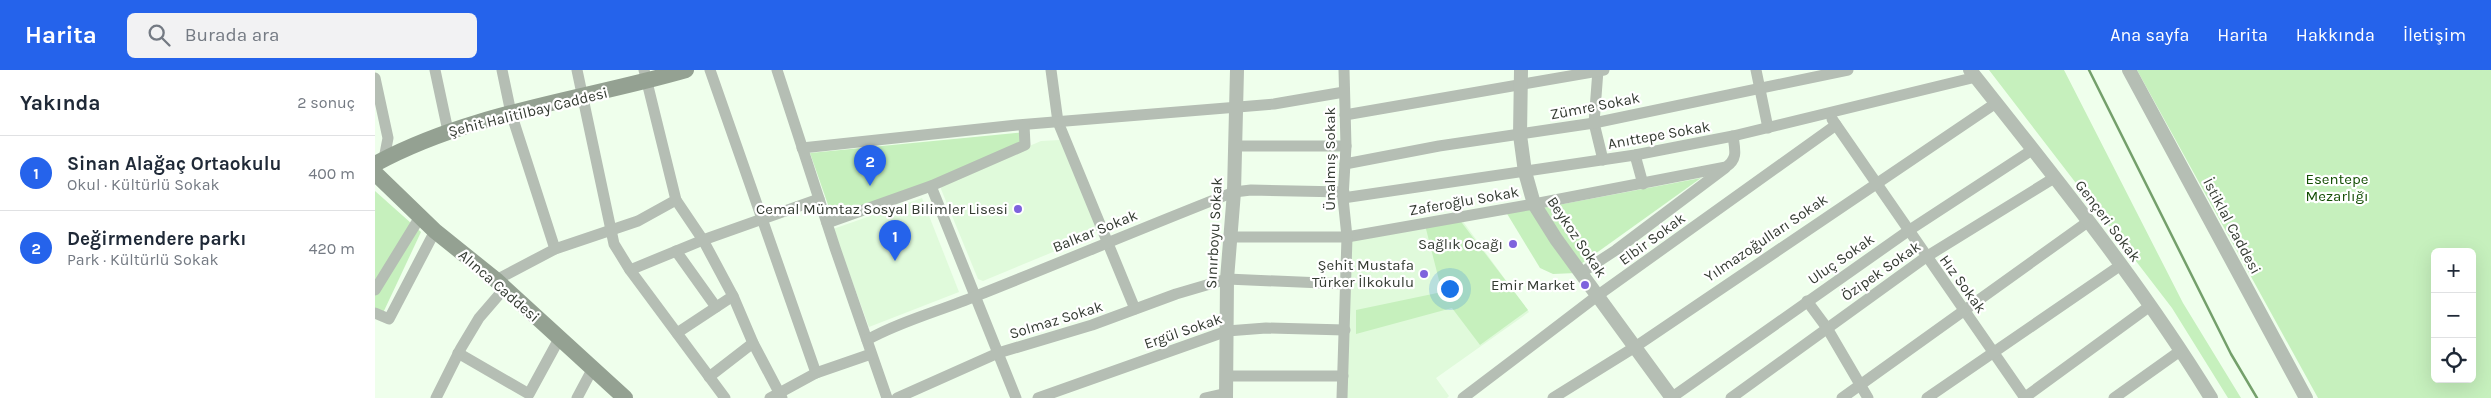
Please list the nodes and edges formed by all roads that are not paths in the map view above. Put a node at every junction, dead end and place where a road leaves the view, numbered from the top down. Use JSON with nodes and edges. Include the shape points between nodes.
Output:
{"nodes":[{"id":1,"x":435,"y":70,"type":"edge"},
{"id":2,"x":502,"y":70,"type":"edge"},
{"id":3,"x":577,"y":70,"type":"edge"},
{"id":4,"x":686,"y":70,"type":"edge"},
{"id":5,"x":710,"y":70,"type":"edge"},
{"id":6,"x":777,"y":70,"type":"edge"},
{"id":7,"x":1051,"y":70,"type":"edge"},
{"id":8,"x":1237,"y":70,"type":"edge"},
{"id":9,"x":1344,"y":70,"type":"edge"},
{"id":10,"x":1521,"y":70,"type":"edge"},
{"id":11,"x":1600,"y":70,"type":"edge"},
{"id":12,"x":1756,"y":70,"type":"edge"},
{"id":13,"x":1848,"y":70,"type":"edge"},
{"id":14,"x":2129,"y":70,"type":"edge"},
{"id":15,"x":1973,"y":73,"type":"edge"},
{"id":16,"x":646,"y":76,"type":"edge"},
{"id":17,"x":375,"y":78,"type":"edge"},
{"id":18,"x":1522,"y":86,"type":"junction"},
{"id":19,"x":1759,"y":89,"type":"junction"},
{"id":20,"x":1344,"y":92,"type":"junction"},
{"id":21,"x":584,"y":96,"type":"junction"},
{"id":22,"x":1996,"y":103,"type":"junction"},
{"id":23,"x":1237,"y":107,"type":"junction"},
{"id":24,"x":511,"y":113,"type":"junction"},
{"id":25,"x":1828,"y":113,"type":"junction"},
{"id":26,"x":1345,"y":115,"type":"junction"},
{"id":27,"x":1058,"y":122,"type":"junction"},
{"id":28,"x":1594,"y":123,"type":"junction"},
{"id":29,"x":1024,"y":125,"type":"junction"},
{"id":30,"x":1836,"y":125,"type":"junction"},
{"id":31,"x":1768,"y":128,"type":"junction"},
{"id":32,"x":448,"y":132,"type":"junction"},
{"id":33,"x":1520,"y":135,"type":"junction"},
{"id":34,"x":1733,"y":136,"type":"junction"},
{"id":35,"x":1235,"y":146,"type":"junction"},
{"id":36,"x":1346,"y":146,"type":"junction"},
{"id":37,"x":802,"y":148,"type":"junction"},
{"id":38,"x":2032,"y":150,"type":"junction"},
{"id":39,"x":1635,"y":156,"type":"junction"},
{"id":40,"x":1603,"y":160,"type":"junction"},
{"id":41,"x":380,"y":162,"type":"edge"},
{"id":42,"x":1345,"y":164,"type":"junction"},
{"id":43,"x":1726,"y":167,"type":"junction"},
{"id":44,"x":1525,"y":172,"type":"junction"},
{"id":45,"x":375,"y":173,"type":"edge"},
{"id":46,"x":2054,"y":178,"type":"junction"},
{"id":47,"x":1875,"y":183,"type":"junction"},
{"id":48,"x":1643,"y":184,"type":"junction"},
{"id":49,"x":931,"y":186,"type":"junction"},
{"id":50,"x":1233,"y":192,"type":"junction"},
{"id":51,"x":1343,"y":195,"type":"junction"},
{"id":52,"x":819,"y":199,"type":"junction"},
{"id":53,"x":676,"y":200,"type":"junction"},
{"id":54,"x":1534,"y":204,"type":"junction"},
{"id":55,"x":420,"y":217,"type":"junction"},
{"id":56,"x":761,"y":220,"type":"junction"},
{"id":57,"x":2089,"y":221,"type":"junction"},
{"id":58,"x":827,"y":223,"type":"junction"},
{"id":59,"x":611,"y":229,"type":"junction"},
{"id":60,"x":1908,"y":231,"type":"junction"},
{"id":61,"x":435,"y":232,"type":"junction"},
{"id":62,"x":1347,"y":236,"type":"junction"},
{"id":63,"x":1229,"y":237,"type":"junction"},
{"id":64,"x":703,"y":240,"type":"junction"},
{"id":65,"x":1109,"y":241,"type":"junction"},
{"id":66,"x":555,"y":249,"type":"junction"},
{"id":67,"x":676,"y":251,"type":"junction"},
{"id":68,"x":1926,"y":257,"type":"junction"},
{"id":69,"x":2121,"y":265,"type":"junction"},
{"id":70,"x":630,"y":270,"type":"junction"},
{"id":71,"x":1581,"y":273,"type":"junction"},
{"id":72,"x":1227,"y":279,"type":"junction"},
{"id":73,"x":1346,"y":284,"type":"junction"},
{"id":74,"x":500,"y":285,"type":"junction"},
{"id":75,"x":375,"y":290,"type":"edge"},
{"id":76,"x":733,"y":296,"type":"junction"},
{"id":77,"x":1597,"y":296,"type":"junction"},
{"id":78,"x":976,"y":297,"type":"junction"},
{"id":79,"x":1807,"y":301,"type":"junction"},
{"id":80,"x":2150,"y":306,"type":"junction"},
{"id":81,"x":716,"y":307,"type":"junction"},
{"id":82,"x":1135,"y":309,"type":"junction"},
{"id":83,"x":1963,"y":310,"type":"junction"},
{"id":84,"x":375,"y":312,"type":"edge"},
{"id":85,"x":1827,"y":328,"type":"junction"},
{"id":86,"x":1345,"y":330,"type":"junction"},
{"id":87,"x":1227,"y":331,"type":"junction"},
{"id":88,"x":677,"y":333,"type":"junction"},
{"id":89,"x":559,"y":338,"type":"junction"},
{"id":90,"x":867,"y":340,"type":"junction"},
{"id":91,"x":753,"y":343,"type":"junction"},
{"id":92,"x":1635,"y":347,"type":"junction"},
{"id":93,"x":2180,"y":351,"type":"junction"},
{"id":94,"x":1993,"y":352,"type":"junction"},
{"id":95,"x":458,"y":353,"type":"junction"},
{"id":96,"x":998,"y":353,"type":"junction"},
{"id":97,"x":871,"y":354,"type":"junction"},
{"id":98,"x":593,"y":368,"type":"junction"},
{"id":99,"x":816,"y":373,"type":"junction"},
{"id":100,"x":1228,"y":376,"type":"junction"},
{"id":101,"x":1343,"y":376,"type":"junction"},
{"id":102,"x":709,"y":377,"type":"junction"},
{"id":103,"x":1859,"y":385,"type":"junction"},
{"id":104,"x":1226,"y":395,"type":"edge"},
{"id":105,"x":528,"y":396,"type":"edge"},
{"id":106,"x":777,"y":396,"type":"edge"},
{"id":107,"x":2209,"y":397,"type":"edge"},
{"id":108,"x":436,"y":398,"type":"edge"},
{"id":109,"x":577,"y":398,"type":"edge"},
{"id":110,"x":625,"y":398,"type":"edge"},
{"id":111,"x":725,"y":398,"type":"edge"},
{"id":112,"x":887,"y":398,"type":"edge"},
{"id":113,"x":897,"y":398,"type":"edge"},
{"id":114,"x":1016,"y":398,"type":"edge"},
{"id":115,"x":1038,"y":398,"type":"edge"},
{"id":116,"x":1205,"y":398,"type":"edge"},
{"id":117,"x":1343,"y":398,"type":"edge"},
{"id":118,"x":1463,"y":398,"type":"edge"},
{"id":119,"x":1553,"y":398,"type":"edge"},
{"id":120,"x":1672,"y":398,"type":"edge"},
{"id":121,"x":1731,"y":398,"type":"edge"},
{"id":122,"x":1842,"y":398,"type":"edge"},
{"id":123,"x":1868,"y":398,"type":"edge"},
{"id":124,"x":1927,"y":398,"type":"edge"},
{"id":125,"x":2024,"y":398,"type":"edge"},
{"id":126,"x":2114,"y":398,"type":"edge"},
{"id":127,"x":2306,"y":398,"type":"edge"}],
"edges":[{"from":1,"to":32,"type":"street"},
{"from":2,"to":24,"type":"street"},
{"from":3,"to":21,"type":"street"},
{"from":4,"to":16,"type":"main road","name":"Şehit Halitilbay Caddesi"},
{"from":5,"to":56,"type":"street"},
{"from":6,"to":37,"type":"street"},
{"from":7,"to":27,"type":"street"},
{"from":8,"to":23,"type":"street","name":"Sınırboyu Sokak"},
{"from":9,"to":20,"type":"street","name":"Ünalmış Sokak"},
{"from":10,"to":18,"type":"street","name":"Beykoz Sokak"},
{"from":11,"to":18,"type":"street"},
{"from":11,"to":28,"type":"street"},
{"from":12,"to":19,"type":"street"},
{"from":13,"to":19,"type":"street","name":"Zümre Sokak"},
{"from":14,"to":127,"type":"street","name":"İstiklal Caddesi"},
{"from":15,"to":22,"type":"street","name":"Gençeri Sokak"},
{"from":15,"to":25,"type":"street","name":"Anıttepe Sokak"},
{"from":16,"to":21,"type":"main road","name":"Şehit Halitilbay Caddesi"},
{"from":16,"to":53,"type":"street"},
{"from":17,"to":41,"type":"street","via":[[388,138]]},
{"from":18,"to":26,"type":"street"},
{"from":18,"to":33,"type":"street","name":"Beykoz Sokak"},
{"from":19,"to":28,"type":"street","name":"Zümre Sokak"},
{"from":19,"to":31,"type":"street"},
{"from":20,"to":23,"type":"street"},
{"from":20,"to":26,"type":"street","name":"Ünalmış Sokak"},
{"from":21,"to":24,"type":"main road","name":"Şehit Halitilbay Caddesi"},
{"from":21,"to":59,"type":"street"},
{"from":22,"to":38,"type":"street","name":"Gençeri Sokak"},
{"from":22,"to":47,"type":"street","name":"Yılmazoğulları Sokak"},
{"from":23,"to":27,"type":"street"},
{"from":23,"to":35,"type":"street","name":"Sınırboyu Sokak"},
{"from":24,"to":32,"type":"main road","name":"Şehit Halitilbay Caddesi"},
{"from":24,"to":66,"type":"street"},
{"from":25,"to":30,"type":"street","name":"Hız Sokak"},
{"from":25,"to":31,"type":"street","name":"Anıttepe Sokak"},
{"from":26,"to":36,"type":"street","name":"Ünalmış Sokak"},
{"from":27,"to":29,"type":"street"},
{"from":27,"to":65,"type":"street"},
{"from":28,"to":33,"type":"street","name":"Zümre Sokak"},
{"from":28,"to":40,"type":"street"},
{"from":29,"to":37,"type":"street"},
{"from":29,"to":49,"type":"street","via":[[1025,144]]},
{"from":30,"to":47,"type":"street","name":"Hız Sokak"},
{"from":30,"to":77,"type":"street","name":"Elbir Sokak"},
{"from":31,"to":34,"type":"street","name":"Anıttepe Sokak"},
{"from":32,"to":41,"type":"main road","name":"Şehit Halitilbay Caddesi"},
{"from":33,"to":42,"type":"street","name":"Zümre Sokak"},
{"from":33,"to":44,"type":"street","name":"Beykoz Sokak"},
{"from":34,"to":39,"type":"street","name":"Anıttepe Sokak"},
{"from":34,"to":43,"type":"street","via":[[1735,158]]},
{"from":35,"to":36,"type":"street"},
{"from":35,"to":50,"type":"street","name":"Sınırboyu Sokak"},
{"from":36,"to":42,"type":"street","name":"Ünalmış Sokak"},
{"from":37,"to":52,"type":"street"},
{"from":38,"to":46,"type":"street","name":"Gençeri Sokak"},
{"from":38,"to":60,"type":"street","name":"Uluç Sokak"},
{"from":39,"to":40,"type":"street","name":"Anıttepe Sokak"},
{"from":39,"to":48,"type":"street"},
{"from":40,"to":44,"type":"street","name":"Anıttepe Sokak"},
{"from":42,"to":51,"type":"street","name":"Ünalmış Sokak"},
{"from":43,"to":48,"type":"street","name":"Zaferoğlu Sokak"},
{"from":43,"to":71,"type":"street","via":[[1673,209]]},
{"from":44,"to":51,"type":"street","name":"Anıttepe Sokak"},
{"from":44,"to":54,"type":"street","name":"Beykoz Sokak"},
{"from":45,"to":55,"type":"main road","name":"Alınca Caddesi"},
{"from":46,"to":57,"type":"street","name":"Gençeri Sokak"},
{"from":46,"to":68,"type":"street","name":"Özipek Sokak"},
{"from":47,"to":60,"type":"street","name":"Hız Sokak"},
{"from":47,"to":92,"type":"street","name":"Yılmazoğulları Sokak"},
{"from":48,"to":54,"type":"street","name":"Zaferoğlu Sokak"},
{"from":49,"to":58,"type":"street"},
{"from":49,"to":78,"type":"street"},
{"from":50,"to":51,"type":"street","name":"Balkar Sokak"},
{"from":50,"to":63,"type":"street","name":"Sınırboyu Sokak"},
{"from":50,"to":65,"type":"street","name":"Balkar Sokak"},
{"from":51,"to":62,"type":"street","name":"Ünalmış Sokak"},
{"from":52,"to":56,"type":"street"},
{"from":52,"to":58,"type":"street"},
{"from":53,"to":59,"type":"street","via":[[638,220]]},
{"from":53,"to":64,"type":"street"},
{"from":54,"to":62,"type":"street","name":"Zaferoğlu Sokak"},
{"from":54,"to":71,"type":"street","name":"Beykoz Sokak"},
{"from":55,"to":61,"type":"main road","name":"Alınca Caddesi"},
{"from":55,"to":75,"type":"street"},
{"from":56,"to":64,"type":"street"},
{"from":56,"to":99,"type":"street"},
{"from":57,"to":69,"type":"street","name":"Gençeri Sokak"},
{"from":57,"to":83,"type":"street"},
{"from":58,"to":90,"type":"street"},
{"from":59,"to":66,"type":"street"},
{"from":59,"to":70,"type":"street","via":[[614,244]]},
{"from":60,"to":68,"type":"street","name":"Hız Sokak"},
{"from":60,"to":79,"type":"street","name":"Uluç Sokak"},
{"from":61,"to":74,"type":"main road","name":"Alınca Caddesi"},
{"from":61,"to":84,"type":"street","via":[[389,319]]},
{"from":62,"to":63,"type":"street","name":"Zaferoğlu Sokak"},
{"from":62,"to":73,"type":"street","name":"Ünalmış Sokak"},
{"from":63,"to":72,"type":"street","name":"Sınırboyu Sokak"},
{"from":64,"to":67,"type":"street"},
{"from":64,"to":76,"type":"street"},
{"from":65,"to":78,"type":"street","name":"Balkar Sokak"},
{"from":65,"to":82,"type":"street"},
{"from":66,"to":74,"type":"street"},
{"from":67,"to":70,"type":"street"},
{"from":67,"to":81,"type":"street"},
{"from":68,"to":83,"type":"street","name":"Hız Sokak"},
{"from":68,"to":85,"type":"street","name":"Özipek Sokak"},
{"from":69,"to":80,"type":"street","name":"Gençeri Sokak"},
{"from":69,"to":94,"type":"street"},
{"from":70,"to":88,"type":"street"},
{"from":71,"to":77,"type":"street","name":"Beykoz Sokak"},
{"from":72,"to":73,"type":"street"},
{"from":72,"to":82,"type":"street","name":"Solmaz Sokak"},
{"from":72,"to":87,"type":"street","name":"Sınırboyu Sokak"},
{"from":73,"to":86,"type":"street","name":"Ünalmış Sokak"},
{"from":74,"to":89,"type":"main road","name":"Alınca Caddesi"},
{"from":74,"to":95,"type":"street"},
{"from":76,"to":81,"type":"street"},
{"from":76,"to":91,"type":"street"},
{"from":77,"to":92,"type":"street","name":"Beykoz Sokak"},
{"from":77,"to":118,"type":"street","name":"Elbir Sokak"},
{"from":78,"to":90,"type":"street","name":"Balkar Sokak","via":[[884,330]]},
{"from":78,"to":96,"type":"street"},
{"from":79,"to":85,"type":"street"},
{"from":79,"to":120,"type":"street","name":"Uluç Sokak"},
{"from":80,"to":93,"type":"street","name":"Gençeri Sokak"},
{"from":80,"to":125,"type":"street"},
{"from":81,"to":88,"type":"street"},
{"from":82,"to":96,"type":"street","name":"Solmaz Sokak","via":[[1092,326]]},
{"from":83,"to":94,"type":"street","name":"Hız Sokak"},
{"from":83,"to":103,"type":"street"},
{"from":85,"to":103,"type":"street"},
{"from":85,"to":121,"type":"street","name":"Özipek Sokak"},
{"from":86,"to":87,"type":"street","name":"Ergül Sokak","via":[[1266,328]]},
{"from":86,"to":101,"type":"street","name":"Ünalmış Sokak"},
{"from":87,"to":100,"type":"street","name":"Sınırboyu Sokak"},
{"from":87,"to":115,"type":"street","name":"Ergül Sokak"},
{"from":88,"to":102,"type":"street"},
{"from":89,"to":98,"type":"main road","name":"Alınca Caddesi"},
{"from":89,"to":105,"type":"street"},
{"from":90,"to":97,"type":"street"},
{"from":91,"to":102,"type":"street"},
{"from":91,"to":106,"type":"street"},
{"from":92,"to":119,"type":"street","name":"Yılmazoğulları Sokak"},
{"from":92,"to":120,"type":"street","name":"Beykoz Sokak"},
{"from":93,"to":107,"type":"street","name":"Gençeri Sokak"},
{"from":93,"to":126,"type":"street"},
{"from":94,"to":124,"type":"street"},
{"from":94,"to":125,"type":"street","name":"Hız Sokak"},
{"from":95,"to":105,"type":"street"},
{"from":95,"to":108,"type":"street"},
{"from":96,"to":113,"type":"street","name":"Solmaz Sokak"},
{"from":96,"to":114,"type":"street"},
{"from":97,"to":99,"type":"street"},
{"from":97,"to":112,"type":"street"},
{"from":98,"to":109,"type":"street"},
{"from":98,"to":110,"type":"main road","name":"Alınca Caddesi"},
{"from":99,"to":106,"type":"street"},
{"from":100,"to":101,"type":"street"},
{"from":100,"to":104,"type":"street","name":"Sınırboyu Sokak"},
{"from":101,"to":117,"type":"street","name":"Ünalmış Sokak"},
{"from":102,"to":111,"type":"street"},
{"from":103,"to":122,"type":"street"},
{"from":103,"to":123,"type":"street"},
{"from":104,"to":116,"type":"street"}]}
